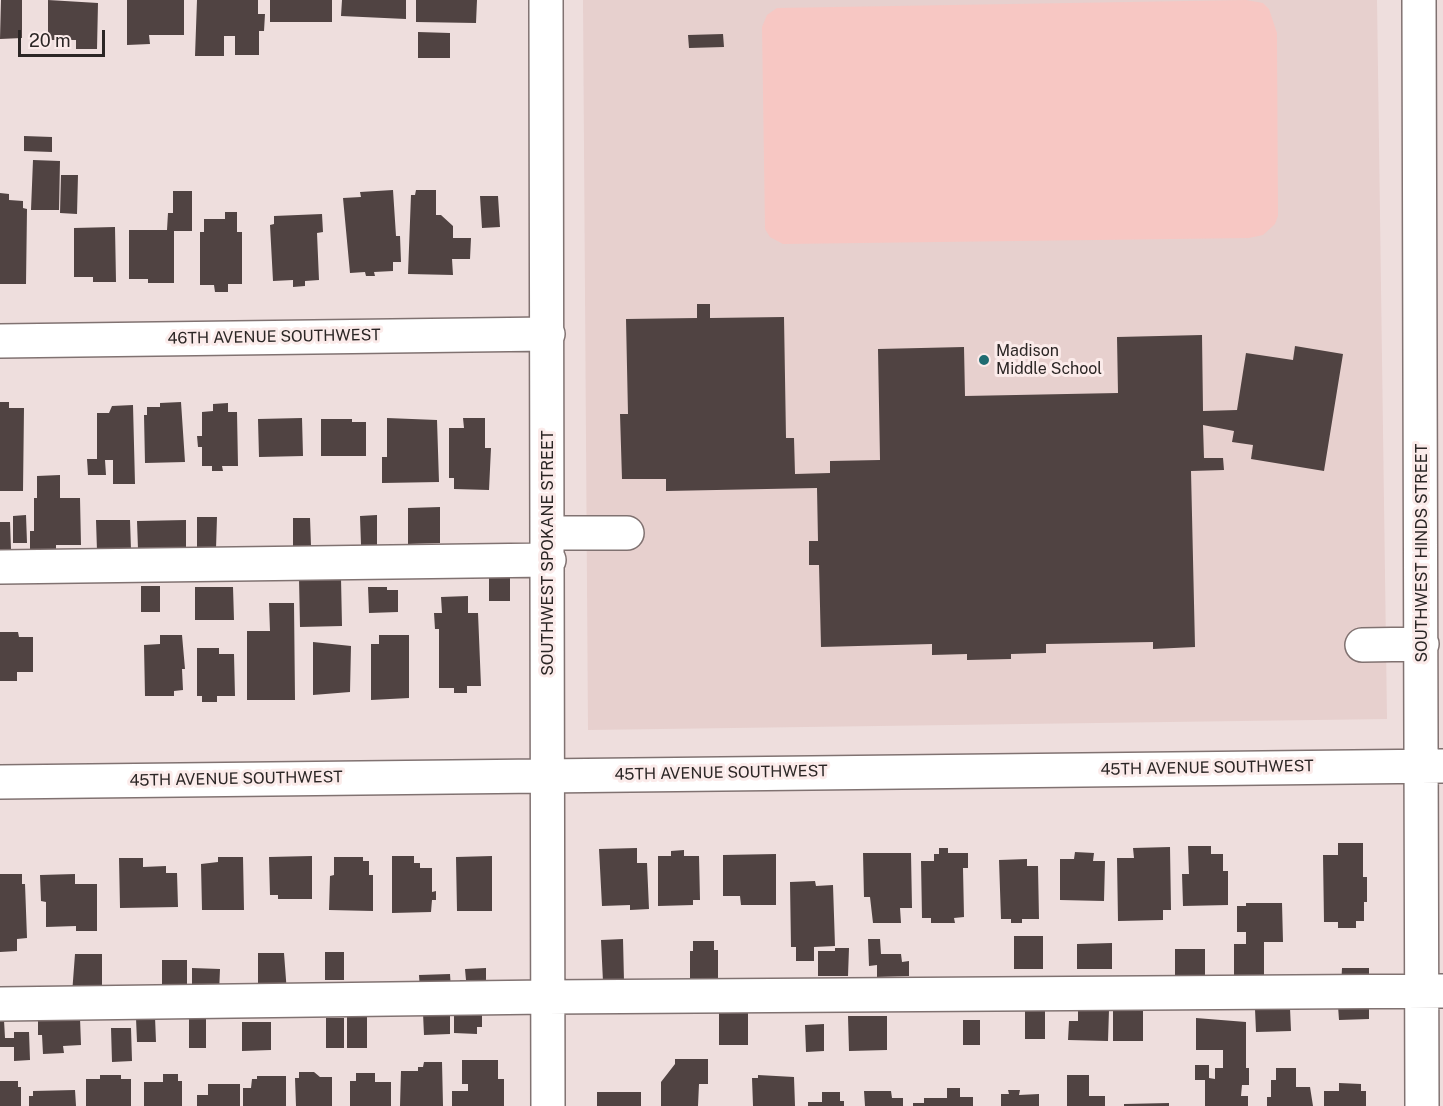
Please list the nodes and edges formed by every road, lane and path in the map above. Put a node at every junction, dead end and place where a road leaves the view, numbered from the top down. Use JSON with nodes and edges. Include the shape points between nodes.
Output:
{"nodes":[{"id":1,"x":546,"y":0,"type":"edge"},
{"id":2,"x":1419,"y":0,"type":"edge"},
{"id":3,"x":1431,"y":96,"type":"edge"},
{"id":4,"x":1432,"y":316,"type":"edge"},
{"id":5,"x":548,"y":334,"type":"junction"},
{"id":6,"x":0,"y":340,"type":"edge"},
{"id":7,"x":627,"y":533,"type":"dead end"},
{"id":8,"x":549,"y":546,"type":"junction"},
{"id":9,"x":0,"y":567,"type":"edge"},
{"id":10,"x":1422,"y":644,"type":"junction"},
{"id":11,"x":1362,"y":645,"type":"dead end"},
{"id":12,"x":1432,"y":766,"type":"edge"},
{"id":13,"x":547,"y":774,"type":"junction"},
{"id":14,"x":0,"y":782,"type":"edge"},
{"id":15,"x":1432,"y":991,"type":"edge"},
{"id":16,"x":547,"y":997,"type":"junction"},
{"id":17,"x":0,"y":1004,"type":"edge"},
{"id":18,"x":548,"y":1106,"type":"edge"},
{"id":19,"x":1422,"y":1106,"type":"edge"}],
"edges":[{"from":1,"to":5,"type":"street","name":"SOUTHWEST SPOKANE STREET"},
{"from":2,"to":3,"type":"street","name":"SOUTHWEST HINDS STREET"},
{"from":3,"to":4,"type":"street","name":"SOUTHWEST HINDS STREET"},
{"from":4,"to":10,"type":"street","name":"SOUTHWEST HINDS STREET"},
{"from":5,"to":6,"type":"street","name":"46TH AVENUE SOUTHWEST"},
{"from":5,"to":8,"type":"street","name":"SOUTHWEST SPOKANE STREET"},
{"from":7,"to":8,"type":"street"},
{"from":8,"to":9,"type":"street"},
{"from":8,"to":13,"type":"street","name":"SOUTHWEST SPOKANE STREET"},
{"from":10,"to":11,"type":"street"},
{"from":10,"to":12,"type":"street","name":"SOUTHWEST HINDS STREET"},
{"from":12,"to":13,"type":"street","name":"45TH AVENUE SOUTHWEST"},
{"from":12,"to":15,"type":"street","name":"SOUTHWEST HINDS STREET"},
{"from":13,"to":14,"type":"street","name":"45TH AVENUE SOUTHWEST"},
{"from":13,"to":16,"type":"street","name":"SOUTHWEST SPOKANE STREET"},
{"from":15,"to":16,"type":"street"},
{"from":15,"to":19,"type":"street","name":"SOUTHWEST HINDS STREET"},
{"from":16,"to":17,"type":"street"},
{"from":16,"to":18,"type":"street","name":"SOUTHWEST SPOKANE STREET"}]}
